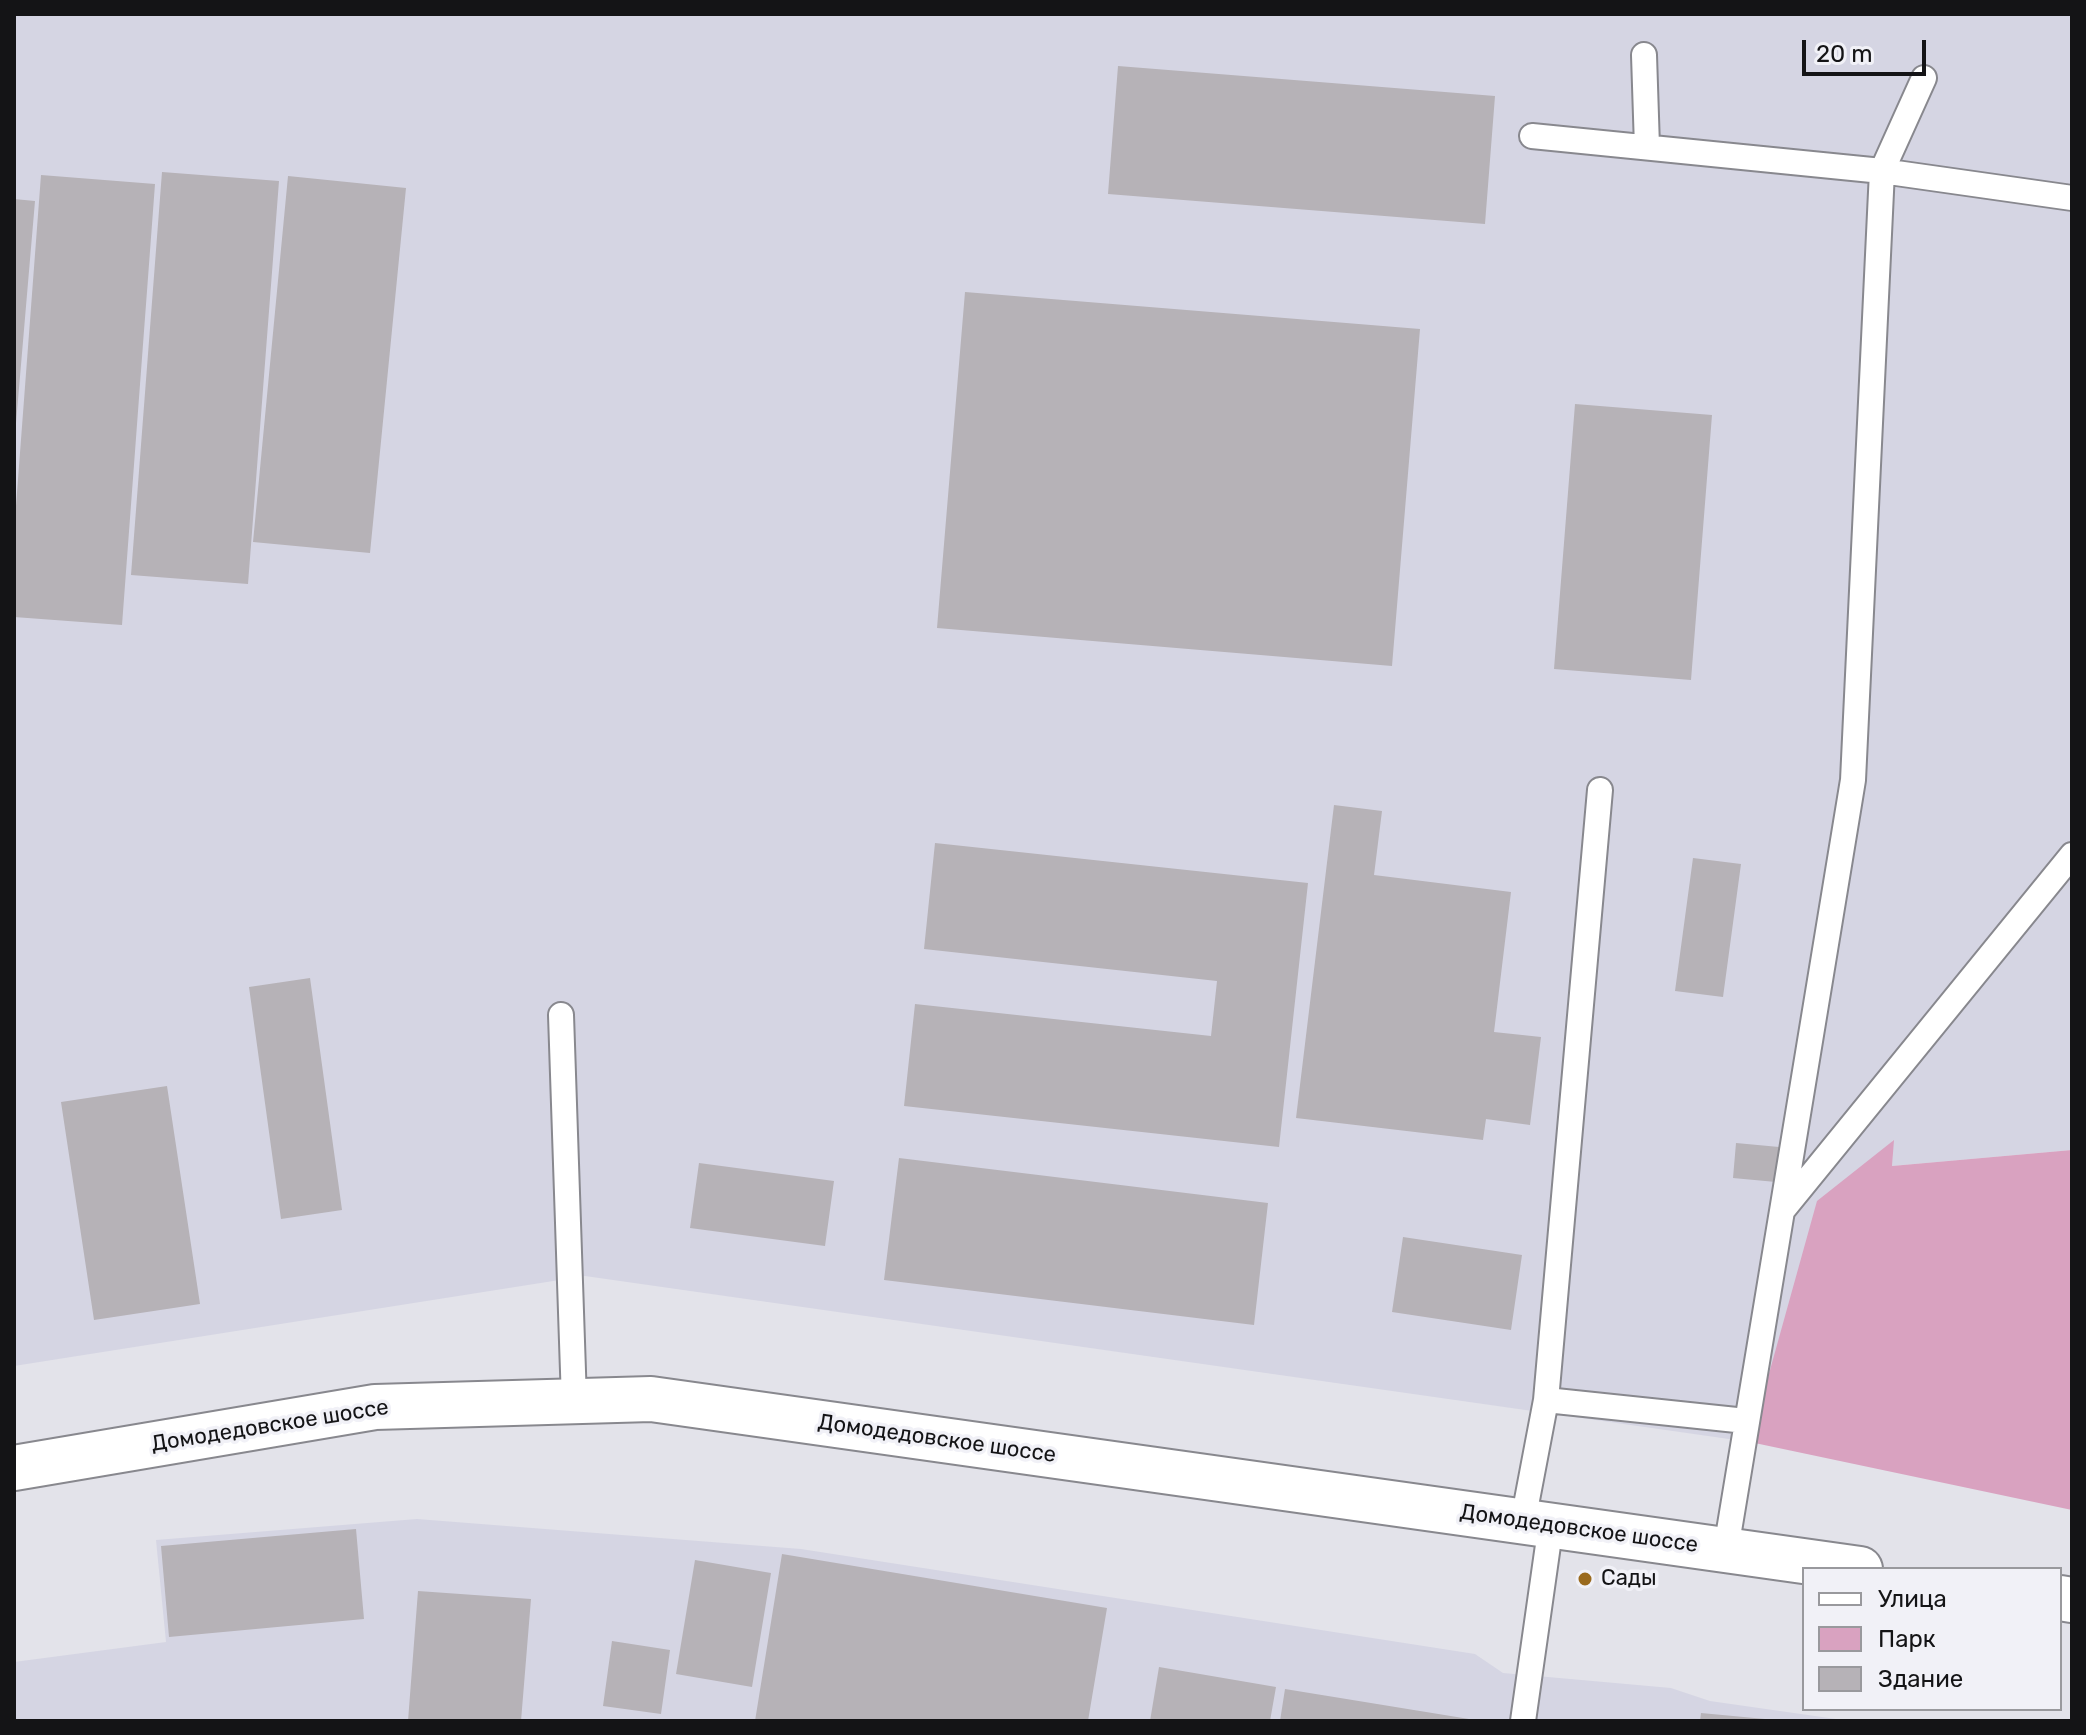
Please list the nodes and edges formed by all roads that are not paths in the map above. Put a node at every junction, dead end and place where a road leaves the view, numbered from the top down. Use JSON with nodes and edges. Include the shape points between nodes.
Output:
{"nodes":[{"id":1,"x":1644,"y":55,"type":"dead end"},
{"id":2,"x":1924,"y":78,"type":"dead end"},
{"id":3,"x":1532,"y":136,"type":"dead end"},
{"id":4,"x":1647,"y":147,"type":"junction"},
{"id":5,"x":1882,"y":171,"type":"junction"},
{"id":6,"x":2072,"y":198,"type":"edge"},
{"id":7,"x":1600,"y":790,"type":"dead end"},
{"id":8,"x":2072,"y":855,"type":"edge"},
{"id":9,"x":561,"y":1015,"type":"dead end"},
{"id":10,"x":1782,"y":1211,"type":"junction"},
{"id":11,"x":1546,"y":1400,"type":"junction"},
{"id":12,"x":574,"y":1401,"type":"junction"},
{"id":13,"x":1746,"y":1421,"type":"junction"},
{"id":14,"x":14,"y":1468,"type":"edge"},
{"id":15,"x":1537,"y":1522,"type":"junction"},
{"id":16,"x":1726,"y":1549,"type":"junction"},
{"id":17,"x":1847,"y":1567,"type":"edge"},
{"id":18,"x":1523,"y":1721,"type":"edge"}],
"edges":[{"from":1,"to":4,"type":"lane"},
{"from":2,"to":5,"type":"lane"},
{"from":3,"to":4,"type":"lane"},
{"from":4,"to":5,"type":"lane"},
{"from":5,"to":6,"type":"lane"},
{"from":5,"to":10,"type":"lane","via":[[1853,780]]},
{"from":7,"to":11,"type":"lane"},
{"from":8,"to":10,"type":"lane"},
{"from":9,"to":12,"type":"lane"},
{"from":10,"to":13,"type":"lane"},
{"from":11,"to":13,"type":"lane"},
{"from":11,"to":15,"type":"lane"},
{"from":12,"to":14,"type":"main road","name":"Домодедовское шоссе","via":[[375,1407]]},
{"from":12,"to":15,"type":"main road","name":"Домодедовское шоссе","via":[[651,1399]]},
{"from":13,"to":16,"type":"lane"},
{"from":15,"to":16,"type":"main road","name":"Домодедовское шоссе"},
{"from":15,"to":18,"type":"lane"},
{"from":16,"to":17,"type":"main road","name":"Домодедовское шоссе"}]}
